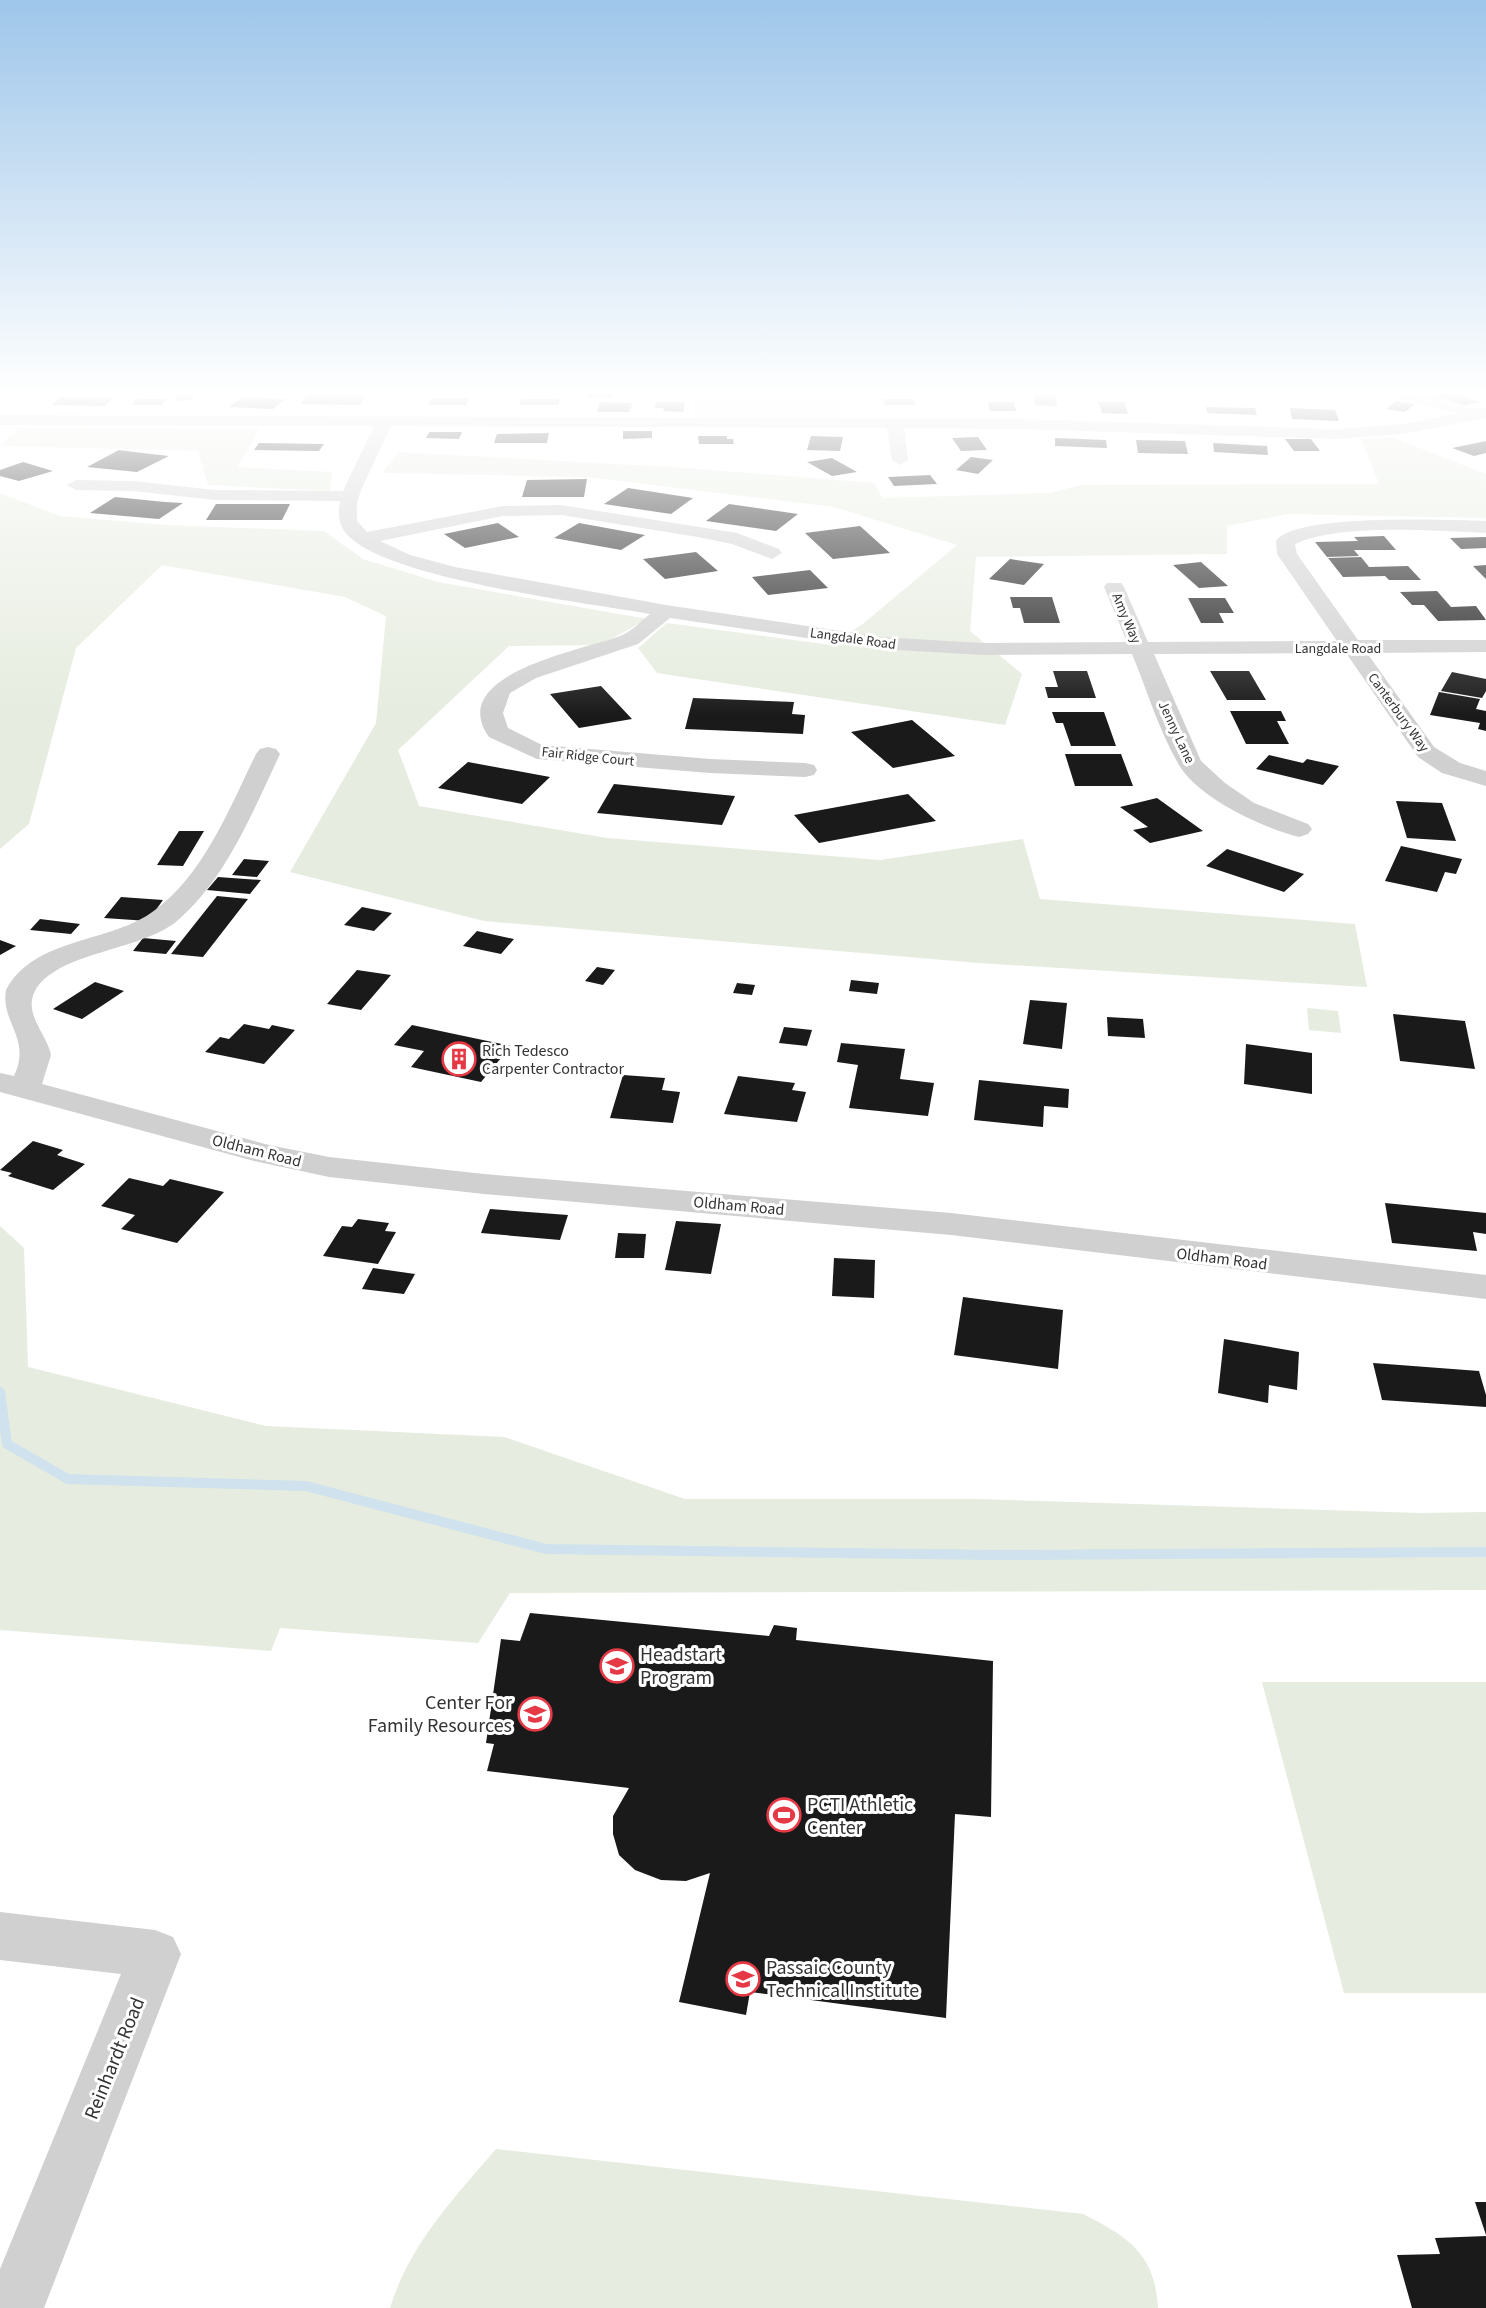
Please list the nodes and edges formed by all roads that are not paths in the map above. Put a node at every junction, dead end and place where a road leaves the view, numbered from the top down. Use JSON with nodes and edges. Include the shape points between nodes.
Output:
{"nodes":[{"id":1,"x":350,"y":500,"type":"edge"},
{"id":2,"x":1486,"y":527,"type":"edge"},
{"id":3,"x":364,"y":538,"type":"junction"},
{"id":4,"x":771,"y":553,"type":"dead end"},
{"id":5,"x":1114,"y":587,"type":"dead end"},
{"id":6,"x":666,"y":611,"type":"junction"},
{"id":7,"x":1486,"y":646,"type":"edge"},
{"id":8,"x":1352,"y":648,"type":"junction"},
{"id":9,"x":1139,"y":649,"type":"junction"},
{"id":10,"x":268,"y":754,"type":"dead end"},
{"id":11,"x":805,"y":770,"type":"dead end"},
{"id":12,"x":1486,"y":779,"type":"edge"},
{"id":13,"x":1299,"y":829,"type":"dead end"},
{"id":14,"x":12,"y":1085,"type":"edge"},
{"id":15,"x":1486,"y":1287,"type":"edge"},
{"id":16,"x":0,"y":1936,"type":"edge"},
{"id":17,"x":14,"y":2308,"type":"edge"}],
"edges":[{"from":1,"to":3,"type":"street","name":"Langdale Road","via":[[348,521]]},
{"from":2,"to":8,"type":"street","name":"Canterbury Way","via":[[1335,528],[1292,536],[1285,541],[1287,554]]},
{"from":3,"to":4,"type":"street","via":[[504,511],[561,510],[698,531],[737,539]]},
{"from":3,"to":6,"type":"street","name":"Langdale Road","via":[[403,559],[445,571]]},
{"from":5,"to":9,"type":"street","name":"Amy Way"},
{"from":6,"to":9,"type":"street","name":"Langdale Road","via":[[913,646]]},
{"from":6,"to":11,"type":"street","name":"Fair Ridge Court","via":[[631,640],[528,673],[500,690],[492,712],[497,732],[537,752],[700,766]]},
{"from":7,"to":8,"type":"street","name":"Langdale Road"},
{"from":8,"to":9,"type":"street","name":"Langdale Road"},
{"from":8,"to":12,"type":"street","name":"Canterbury Way","via":[[1426,752],[1451,768]]},
{"from":9,"to":13,"type":"street","name":"Jenny Lane","via":[[1190,764],[1245,808]]},
{"from":10,"to":14,"type":"street","via":[[225,842],[166,916],[132,934],[41,967],[20,992],[17,1015],[36,1051],[35,1066]]},
{"from":14,"to":15,"type":"street","name":"Oldham Road","via":[[266,1154],[340,1168],[484,1185],[951,1224]]},
{"from":16,"to":17,"type":"street","name":"Reinhardt Road","via":[[155,1954]]}]}
